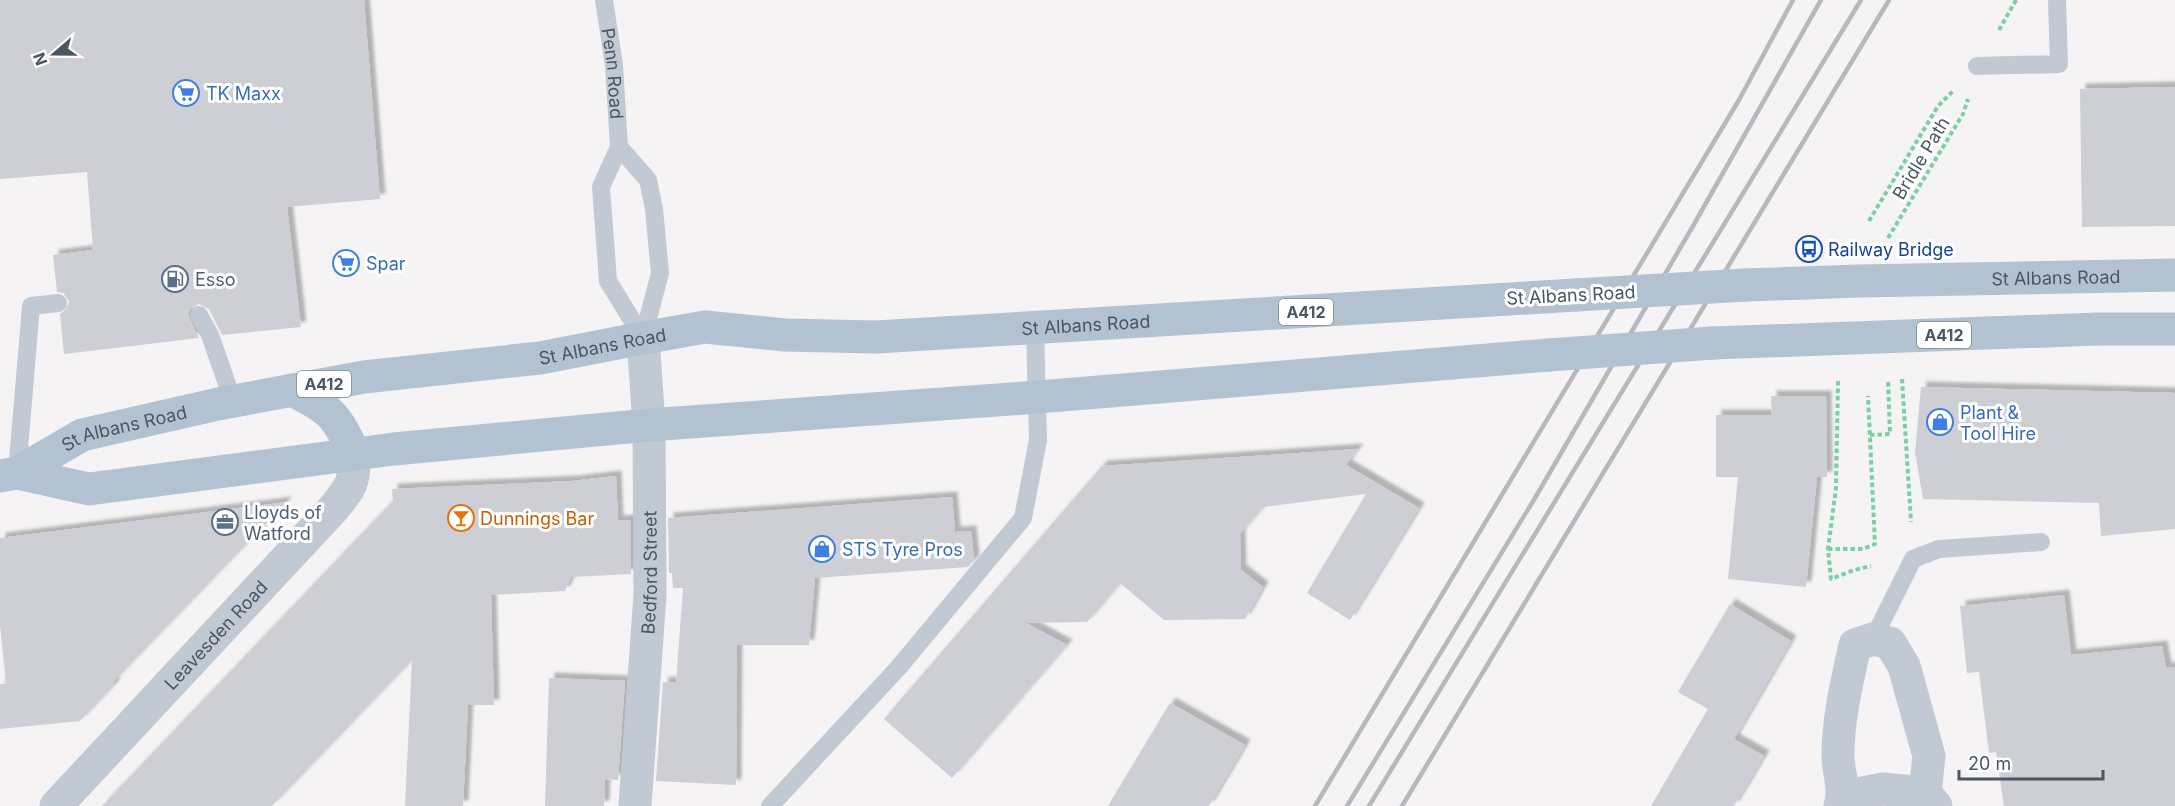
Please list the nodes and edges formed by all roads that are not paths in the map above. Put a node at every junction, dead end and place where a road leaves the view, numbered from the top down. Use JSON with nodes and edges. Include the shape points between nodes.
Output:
{"nodes":[{"id":1,"x":604,"y":0,"type":"edge"},
{"id":2,"x":2057,"y":0,"type":"edge"},
{"id":3,"x":1977,"y":66,"type":"road end"},
{"id":4,"x":619,"y":147,"type":"junction"},
{"id":5,"x":2175,"y":275,"type":"edge"},
{"id":6,"x":58,"y":303,"type":"dead end"},
{"id":7,"x":199,"y":315,"type":"dead end"},
{"id":8,"x":1035,"y":328,"type":"junction"},
{"id":9,"x":2175,"y":329,"type":"edge"},
{"id":10,"x":643,"y":338,"type":"junction"},
{"id":11,"x":292,"y":390,"type":"junction"},
{"id":12,"x":1038,"y":397,"type":"junction"},
{"id":13,"x":233,"y":401,"type":"junction"},
{"id":14,"x":649,"y":425,"type":"junction"},
{"id":15,"x":354,"y":454,"type":"junction"},
{"id":16,"x":9,"y":474,"type":"edge"},
{"id":17,"x":2041,"y":542,"type":"dead end"},
{"id":18,"x":1873,"y":639,"type":"junction"},
{"id":19,"x":1930,"y":800,"type":"edge"},
{"id":20,"x":1842,"y":801,"type":"edge"},
{"id":21,"x":56,"y":806,"type":"edge"},
{"id":22,"x":635,"y":806,"type":"edge"},
{"id":23,"x":770,"y":806,"type":"edge"}],
"edges":[{"from":1,"to":4,"type":"lane","name":"Penn Road","via":[[614,65]]},
{"from":2,"to":3,"type":"lane","via":[[2059,64]]},
{"from":4,"to":10,"type":"lane","name":"Penn Road","via":[[601,187],[608,281]]},
{"from":4,"to":10,"type":"lane","via":[[648,180],[654,209],[660,273]]},
{"from":5,"to":8,"type":"main road","name":"St Albans Road","number":"A412","bridge":true,"via":[[1746,285]]},
{"from":6,"to":16,"type":"lane","via":[[31,306]]},
{"from":7,"to":13,"type":"lane"},
{"from":8,"to":10,"type":"main road","name":"St Albans Road","number":"A412","via":[[876,337],[785,335],[705,327]]},
{"from":8,"to":12,"type":"lane"},
{"from":9,"to":12,"type":"main road","name":"St Albans Road","number":"A412","bridge":true,"via":[[1713,343]]},
{"from":10,"to":11,"type":"main road","name":"St Albans Road","number":"A412","via":[[540,358],[364,376]]},
{"from":10,"to":14,"type":"street","name":"Bedford Street"},
{"from":11,"to":13,"type":"main road","name":"St Albans Road","number":"A412"},
{"from":11,"to":15,"type":"main road","via":[[332,413]]},
{"from":12,"to":14,"type":"main road","name":"St Albans Road","number":"A412"},
{"from":12,"to":23,"type":"lane","via":[[1038,440],[1023,518],[899,667]]},
{"from":13,"to":16,"type":"main road","name":"St Albans Road","number":"A412","via":[[82,435]]},
{"from":14,"to":15,"type":"main road","name":"St Albans Road","number":"A412"},
{"from":14,"to":22,"type":"street","name":"Bedford Street","via":[[650,595]]},
{"from":15,"to":16,"type":"main road","name":"St Albans Road","number":"A412","via":[[89,489]]},
{"from":15,"to":21,"type":"street","name":"Leavesden Road","via":[[355,476],[333,509]]},
{"from":17,"to":18,"type":"lane","via":[[1939,549],[1913,559]]},
{"from":18,"to":19,"type":"street","via":[[1890,643],[1904,666],[1929,756]]},
{"from":18,"to":20,"type":"street","via":[[1855,645],[1841,710],[1838,758]]},
{"from":19,"to":20,"type":"street","via":[[1883,789]]}]}
